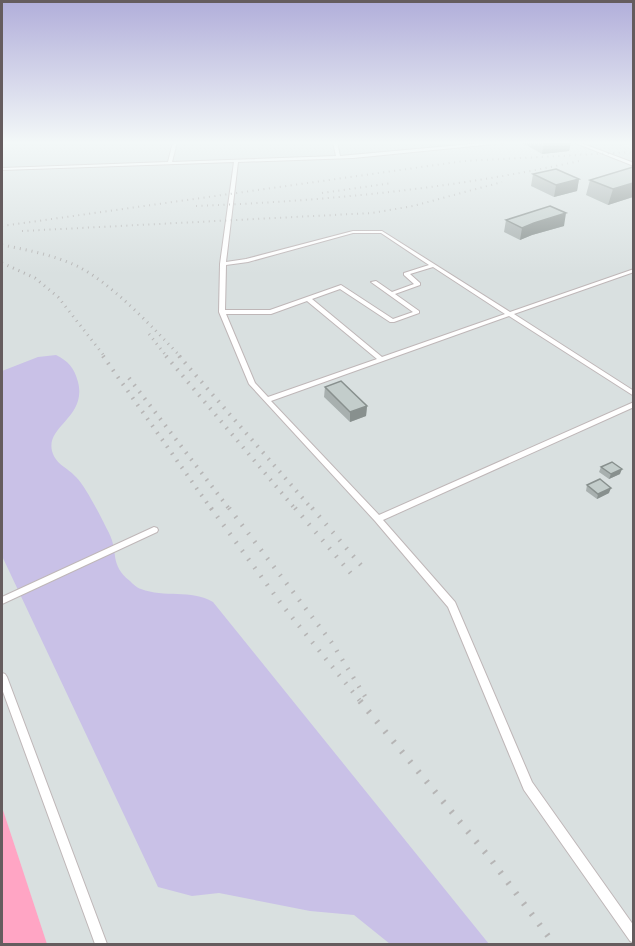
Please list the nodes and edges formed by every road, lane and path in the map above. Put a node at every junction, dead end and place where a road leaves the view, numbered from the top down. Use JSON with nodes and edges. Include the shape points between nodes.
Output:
{"nodes":[{"id":1,"x":233,"y":186,"type":"edge"},
{"id":2,"x":224,"y":264,"type":"junction"},
{"id":3,"x":433,"y":266,"type":"junction"},
{"id":4,"x":633,"y":270,"type":"edge"},
{"id":5,"x":374,"y":282,"type":"dead end"},
{"id":6,"x":391,"y":294,"type":"junction"},
{"id":7,"x":308,"y":299,"type":"junction"},
{"id":8,"x":222,"y":312,"type":"junction"},
{"id":9,"x":508,"y":315,"type":"junction"},
{"id":10,"x":381,"y":359,"type":"junction"},
{"id":11,"x":633,"y":394,"type":"edge"},
{"id":12,"x":267,"y":400,"type":"junction"},
{"id":13,"x":633,"y":404,"type":"edge"},
{"id":14,"x":378,"y":519,"type":"junction"},
{"id":15,"x":154,"y":530,"type":"dead end"},
{"id":16,"x":2,"y":601,"type":"edge"},
{"id":17,"x":2,"y":677,"type":"edge"},
{"id":18,"x":631,"y":929,"type":"edge"},
{"id":19,"x":101,"y":945,"type":"edge"}],
"edges":[{"from":1,"to":2,"type":"lane"},
{"from":2,"to":3,"type":"lane","via":[[353,232],[382,232]]},
{"from":2,"to":8,"type":"lane"},
{"from":3,"to":6,"type":"lane","via":[[406,274],[418,284]]},
{"from":3,"to":9,"type":"lane"},
{"from":4,"to":9,"type":"lane"},
{"from":5,"to":6,"type":"lane"},
{"from":6,"to":7,"type":"lane","via":[[417,312],[392,321],[340,287]]},
{"from":7,"to":8,"type":"lane","via":[[271,312]]},
{"from":7,"to":10,"type":"lane"},
{"from":8,"to":12,"type":"lane","via":[[252,384]]},
{"from":9,"to":10,"type":"lane"},
{"from":9,"to":11,"type":"lane"},
{"from":10,"to":12,"type":"lane"},
{"from":12,"to":14,"type":"lane"},
{"from":13,"to":14,"type":"lane"},
{"from":14,"to":18,"type":"lane","via":[[452,605],[528,786]]},
{"from":15,"to":16,"type":"lane"},
{"from":17,"to":19,"type":"lane"}]}
